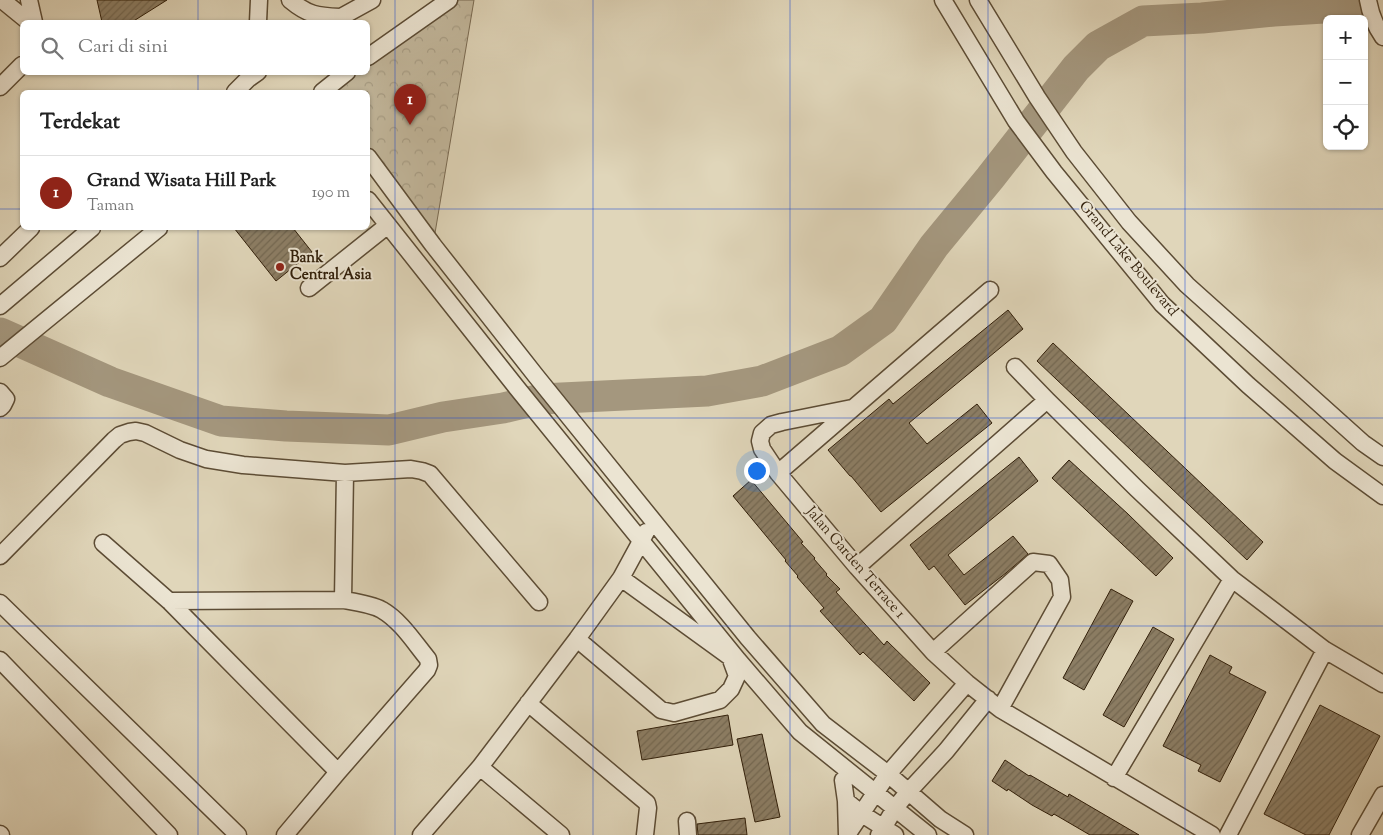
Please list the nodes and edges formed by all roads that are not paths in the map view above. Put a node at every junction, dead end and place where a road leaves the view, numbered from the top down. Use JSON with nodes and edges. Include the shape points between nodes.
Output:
{"nodes":[{"id":1,"x":2,"y":0,"type":"edge"},
{"id":2,"x":29,"y":0,"type":"edge"},
{"id":3,"x":259,"y":0,"type":"edge"},
{"id":4,"x":290,"y":0,"type":"edge"},
{"id":5,"x":372,"y":0,"type":"edge"},
{"id":6,"x":449,"y":0,"type":"edge"},
{"id":7,"x":943,"y":0,"type":"edge"},
{"id":8,"x":978,"y":0,"type":"edge"},
{"id":9,"x":1369,"y":3,"type":"edge"},
{"id":10,"x":27,"y":20,"type":"edge"},
{"id":11,"x":34,"y":20,"type":"edge"},
{"id":12,"x":258,"y":20,"type":"edge"},
{"id":13,"x":336,"y":20,"type":"edge"},
{"id":14,"x":1383,"y":37,"type":"edge"},
{"id":15,"x":370,"y":56,"type":"edge"},
{"id":16,"x":20,"y":67,"type":"edge"},
{"id":17,"x":252,"y":75,"type":"edge"},
{"id":18,"x":343,"y":75,"type":"edge"},
{"id":19,"x":0,"y":87,"type":"edge"},
{"id":20,"x":237,"y":90,"type":"edge"},
{"id":21,"x":324,"y":90,"type":"edge"},
{"id":22,"x":370,"y":160,"type":"edge"},
{"id":23,"x":370,"y":203,"type":"edge"},
{"id":24,"x":388,"y":226,"type":"junction"},
{"id":25,"x":29,"y":230,"type":"edge"},
{"id":26,"x":90,"y":230,"type":"edge"},
{"id":27,"x":157,"y":230,"type":"edge"},
{"id":28,"x":0,"y":258,"type":"edge"},
{"id":29,"x":309,"y":288,"type":"dead end"},
{"id":30,"x":990,"y":290,"type":"dead end"},
{"id":31,"x":0,"y":306,"type":"edge"},
{"id":32,"x":0,"y":358,"type":"edge"},
{"id":33,"x":1015,"y":367,"type":"dead end"},
{"id":34,"x":0,"y":392,"type":"edge"},
{"id":35,"x":1047,"y":400,"type":"junction"},
{"id":36,"x":0,"y":408,"type":"edge"},
{"id":37,"x":852,"y":408,"type":"junction"},
{"id":38,"x":1383,"y":457,"type":"edge"},
{"id":39,"x":345,"y":473,"type":"junction"},
{"id":40,"x":778,"y":473,"type":"junction"},
{"id":41,"x":1383,"y":496,"type":"edge"},
{"id":42,"x":652,"y":521,"type":"junction"},
{"id":43,"x":641,"y":540,"type":"junction"},
{"id":44,"x":103,"y":543,"type":"dead end"},
{"id":45,"x":0,"y":556,"type":"edge"},
{"id":46,"x":857,"y":567,"type":"junction"},
{"id":47,"x":621,"y":578,"type":"junction"},
{"id":48,"x":1232,"y":579,"type":"junction"},
{"id":49,"x":343,"y":600,"type":"junction"},
{"id":50,"x":169,"y":602,"type":"junction"},
{"id":51,"x":539,"y":602,"type":"dead end"},
{"id":52,"x":0,"y":603,"type":"edge"},
{"id":53,"x":576,"y":639,"type":"junction"},
{"id":54,"x":1325,"y":650,"type":"junction"},
{"id":55,"x":933,"y":652,"type":"junction"},
{"id":56,"x":0,"y":660,"type":"edge"},
{"id":57,"x":967,"y":683,"type":"junction"},
{"id":58,"x":1383,"y":684,"type":"edge"},
{"id":59,"x":528,"y":703,"type":"junction"},
{"id":60,"x":994,"y":704,"type":"junction"},
{"id":61,"x":480,"y":767,"type":"junction"},
{"id":62,"x":338,"y":772,"type":"junction"},
{"id":63,"x":888,"y":774,"type":"junction"},
{"id":64,"x":1114,"y":778,"type":"junction"},
{"id":65,"x":843,"y":780,"type":"dead end"},
{"id":66,"x":875,"y":792,"type":"junction"},
{"id":67,"x":909,"y":792,"type":"junction"},
{"id":68,"x":1383,"y":795,"type":"edge"},
{"id":69,"x":846,"y":801,"type":"junction"},
{"id":70,"x":895,"y":808,"type":"junction"},
{"id":71,"x":862,"y":814,"type":"junction"},
{"id":72,"x":886,"y":832,"type":"edge"},
{"id":73,"x":428,"y":833,"type":"edge"},
{"id":74,"x":169,"y":835,"type":"edge"},
{"id":75,"x":238,"y":835,"type":"edge"},
{"id":76,"x":286,"y":835,"type":"edge"},
{"id":77,"x":560,"y":835,"type":"edge"},
{"id":78,"x":645,"y":835,"type":"edge"},
{"id":79,"x":847,"y":835,"type":"edge"},
{"id":80,"x":928,"y":835,"type":"edge"},
{"id":81,"x":965,"y":835,"type":"edge"},
{"id":82,"x":1212,"y":835,"type":"edge"},
{"id":83,"x":1228,"y":835,"type":"edge"},
{"id":84,"x":1360,"y":835,"type":"edge"}],
"edges":[{"from":1,"to":10,"type":"street"},
{"from":2,"to":11,"type":"street"},
{"from":3,"to":12,"type":"street"},
{"from":4,"to":13,"type":"street","via":[[317,16]]},
{"from":5,"to":13,"type":"street"},
{"from":6,"to":15,"type":"street"},
{"from":7,"to":41,"type":"street","name":"Grand Lake Boulevard","via":[[1016,121],[1162,304],[1335,461]]},
{"from":8,"to":38,"type":"street","name":"Grand Lake Boulevard","via":[[1074,152],[1129,222],[1187,284],[1363,443]]},
{"from":9,"to":14,"type":"street"},
{"from":16,"to":19,"type":"street"},
{"from":17,"to":20,"type":"street"},
{"from":18,"to":21,"type":"street"},
{"from":22,"to":42,"type":"street","via":[[433,245]]},
{"from":23,"to":24,"type":"street"},
{"from":24,"to":29,"type":"street"},
{"from":24,"to":43,"type":"street"},
{"from":25,"to":28,"type":"street"},
{"from":26,"to":31,"type":"street"},
{"from":27,"to":32,"type":"street"},
{"from":30,"to":37,"type":"street"},
{"from":33,"to":35,"type":"street"},
{"from":34,"to":36,"type":"street","via":[[6,399]]},
{"from":35,"to":46,"type":"street"},
{"from":35,"to":48,"type":"street"},
{"from":37,"to":40,"type":"street"},
{"from":37,"to":40,"type":"street","name":"Jalan Garden Terrace 1","via":[[782,422],[762,433],[762,448]]},
{"from":39,"to":45,"type":"street","via":[[206,459],[145,433],[128,432],[114,440]]},
{"from":39,"to":49,"type":"street"},
{"from":39,"to":51,"type":"street","via":[[411,469],[430,474]]},
{"from":40,"to":46,"type":"street","name":"Jalan Garden Terrace 1"},
{"from":42,"to":43,"type":"street"},
{"from":42,"to":63,"type":"street","via":[[823,724]]},
{"from":43,"to":47,"type":"street"},
{"from":43,"to":66,"type":"street","via":[[800,732]]},
{"from":44,"to":50,"type":"street"},
{"from":46,"to":55,"type":"street","name":"Jalan Garden Terrace 1"},
{"from":47,"to":53,"type":"street"},
{"from":47,"to":53,"type":"street","via":[[730,657],[737,676],[731,689],[720,700],[674,712],[662,710]]},
{"from":48,"to":54,"type":"street"},
{"from":48,"to":64,"type":"street"},
{"from":49,"to":50,"type":"street"},
{"from":49,"to":62,"type":"street","via":[[380,609],[397,621],[428,659],[428,665]]},
{"from":50,"to":62,"type":"street"},
{"from":52,"to":75,"type":"street"},
{"from":53,"to":59,"type":"street"},
{"from":54,"to":58,"type":"street"},
{"from":54,"to":83,"type":"street"},
{"from":55,"to":57,"type":"street","name":"Jalan Garden Terrace 1"},
{"from":55,"to":60,"type":"street","via":[[1033,562],[1049,564],[1060,580],[1062,597]]},
{"from":56,"to":74,"type":"street"},
{"from":57,"to":60,"type":"street","name":"Jalan Garden Terrace 1"},
{"from":57,"to":63,"type":"street"},
{"from":59,"to":61,"type":"street"},
{"from":59,"to":78,"type":"street","via":[[647,803]]},
{"from":60,"to":64,"type":"street","name":"Jalan Garden Terrace 1"},
{"from":60,"to":67,"type":"street"},
{"from":61,"to":73,"type":"street"},
{"from":61,"to":77,"type":"street"},
{"from":62,"to":76,"type":"street"},
{"from":63,"to":66,"type":"street"},
{"from":63,"to":67,"type":"street"},
{"from":64,"to":82,"type":"street","name":"Jalan Garden Terrace 1"},
{"from":65,"to":69,"type":"street"},
{"from":66,"to":70,"type":"street"},
{"from":66,"to":71,"type":"street"},
{"from":67,"to":70,"type":"street"},
{"from":67,"to":81,"type":"street","via":[[940,819]]},
{"from":68,"to":84,"type":"street"},
{"from":69,"to":71,"type":"street"},
{"from":69,"to":79,"type":"street"},
{"from":70,"to":72,"type":"street"},
{"from":70,"to":80,"type":"street"},
{"from":71,"to":72,"type":"street"},
{"from":71,"to":79,"type":"street"}]}
